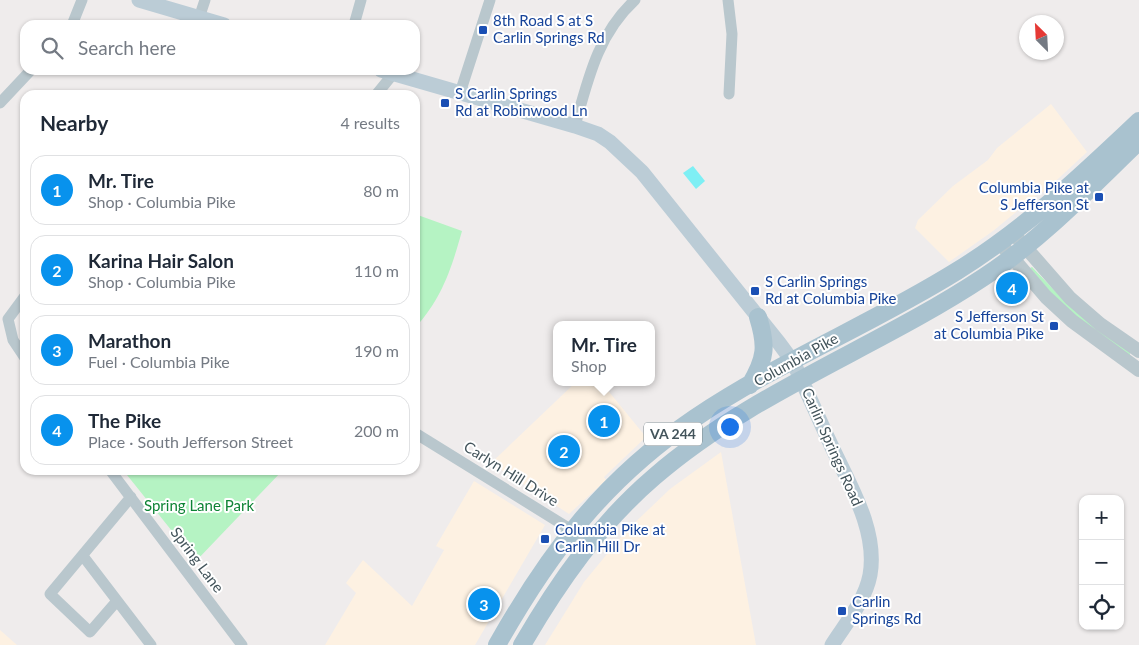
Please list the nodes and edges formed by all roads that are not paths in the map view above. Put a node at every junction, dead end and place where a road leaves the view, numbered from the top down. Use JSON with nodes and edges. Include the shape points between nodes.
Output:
{"nodes":[{"id":1,"x":82,"y":0,"type":"edge"},
{"id":2,"x":139,"y":0,"type":"edge"},
{"id":3,"x":205,"y":0,"type":"edge"},
{"id":4,"x":361,"y":0,"type":"edge"},
{"id":5,"x":490,"y":0,"type":"edge"},
{"id":6,"x":635,"y":0,"type":"edge"},
{"id":7,"x":728,"y":0,"type":"edge"},
{"id":8,"x":199,"y":18,"type":"junction"},
{"id":9,"x":74,"y":20,"type":"edge"},
{"id":10,"x":206,"y":20,"type":"edge"},
{"id":11,"x":355,"y":20,"type":"edge"},
{"id":12,"x":26,"y":75,"type":"edge"},
{"id":13,"x":386,"y":75,"type":"edge"},
{"id":14,"x":397,"y":75,"type":"edge"},
{"id":15,"x":378,"y":90,"type":"edge"},
{"id":16,"x":460,"y":93,"type":"junction"},
{"id":17,"x":729,"y":94,"type":"dead end"},
{"id":18,"x":0,"y":103,"type":"edge"},
{"id":19,"x":1139,"y":121,"type":"edge"},
{"id":20,"x":575,"y":126,"type":"junction"},
{"id":21,"x":1139,"y":141,"type":"edge"},
{"id":22,"x":1013,"y":233,"type":"junction"},
{"id":23,"x":999,"y":244,"type":"junction"},
{"id":24,"x":1019,"y":252,"type":"junction"},
{"id":25,"x":20,"y":303,"type":"edge"},
{"id":26,"x":758,"y":316,"type":"junction"},
{"id":27,"x":20,"y":350,"type":"edge"},
{"id":28,"x":1139,"y":351,"type":"edge"},
{"id":29,"x":793,"y":362,"type":"junction"},
{"id":30,"x":1139,"y":370,"type":"edge"},
{"id":31,"x":802,"y":380,"type":"junction"},
{"id":32,"x":750,"y":385,"type":"junction"},
{"id":33,"x":420,"y":436,"type":"edge"},
{"id":34,"x":114,"y":475,"type":"edge"},
{"id":35,"x":131,"y":497,"type":"junction"},
{"id":36,"x":571,"y":530,"type":"junction"},
{"id":37,"x":591,"y":542,"type":"junction"},
{"id":38,"x":83,"y":556,"type":"junction"},
{"id":39,"x":116,"y":602,"type":"junction"},
{"id":40,"x":151,"y":645,"type":"edge"},
{"id":41,"x":242,"y":645,"type":"edge"},
{"id":42,"x":497,"y":645,"type":"edge"},
{"id":43,"x":522,"y":645,"type":"edge"},
{"id":44,"x":832,"y":645,"type":"edge"}],
"edges":[{"from":1,"to":9,"type":"street"},
{"from":2,"to":8,"type":"main road"},
{"from":3,"to":8,"type":"street"},
{"from":4,"to":11,"type":"street"},
{"from":5,"to":16,"type":"street"},
{"from":6,"to":20,"type":"street","via":[[607,34],[594,60]]},
{"from":7,"to":17,"type":"street","via":[[732,34]]},
{"from":8,"to":10,"type":"main road"},
{"from":12,"to":18,"type":"street"},
{"from":13,"to":15,"type":"street"},
{"from":14,"to":16,"type":"main road","name":"Carlin Springs Road"},
{"from":16,"to":20,"type":"main road","name":"Carlin Springs Road"},
{"from":19,"to":22,"type":"main road","name":"Columbia Pike","via":[[1065,191]]},
{"from":20,"to":26,"type":"main road","name":"Carlin Springs Road","via":[[610,142],[642,172]]},
{"from":21,"to":24,"type":"main road","name":"Columbia Pike"},
{"from":22,"to":23,"type":"main road","name":"Columbia Pike"},
{"from":22,"to":24,"type":"street"},
{"from":23,"to":24,"type":"street"},
{"from":23,"to":29,"type":"main road","name":"Columbia Pike","number":"VA 244","via":[[945,279]]},
{"from":24,"to":28,"type":"street","via":[[1080,308]]},
{"from":24,"to":30,"type":"street","via":[[1046,297],[1067,317]]},
{"from":24,"to":31,"type":"main road","name":"Columbia Pike","number":"VA 244","via":[[926,312]]},
{"from":25,"to":27,"type":"street","via":[[8,319],[13,340]]},
{"from":26,"to":29,"type":"main road","name":"Carlin Springs Road"},
{"from":26,"to":32,"type":"main road","via":[[765,351]]},
{"from":29,"to":31,"type":"main road","name":"Carlin Springs Road"},
{"from":29,"to":32,"type":"main road","name":"Columbia Pike","number":"VA 244"},
{"from":31,"to":37,"type":"main road","name":"Columbia Pike","number":"VA 244","via":[[687,450],[631,498]]},
{"from":31,"to":44,"type":"main road","name":"Carlin Springs Road","via":[[857,501],[870,544],[866,589]]},
{"from":32,"to":36,"type":"main road","name":"Columbia Pike","number":"VA 244","via":[[696,417],[661,443],[612,486]]},
{"from":33,"to":36,"type":"street","name":"Carlyn Hill Drive"},
{"from":34,"to":35,"type":"street","name":"Spring Lane"},
{"from":35,"to":38,"type":"street"},
{"from":35,"to":41,"type":"street","name":"Spring Lane"},
{"from":36,"to":37,"type":"street","name":"Carlyn Hill Drive"},
{"from":36,"to":42,"type":"main road","name":"Columbia Pike","number":"VA 244","via":[[535,580]]},
{"from":37,"to":43,"type":"main road","name":"Columbia Pike","number":"VA 244","via":[[558,586]]},
{"from":38,"to":39,"type":"street"},
{"from":38,"to":39,"type":"street","via":[[50,594],[90,632]]},
{"from":39,"to":40,"type":"street"}]}
